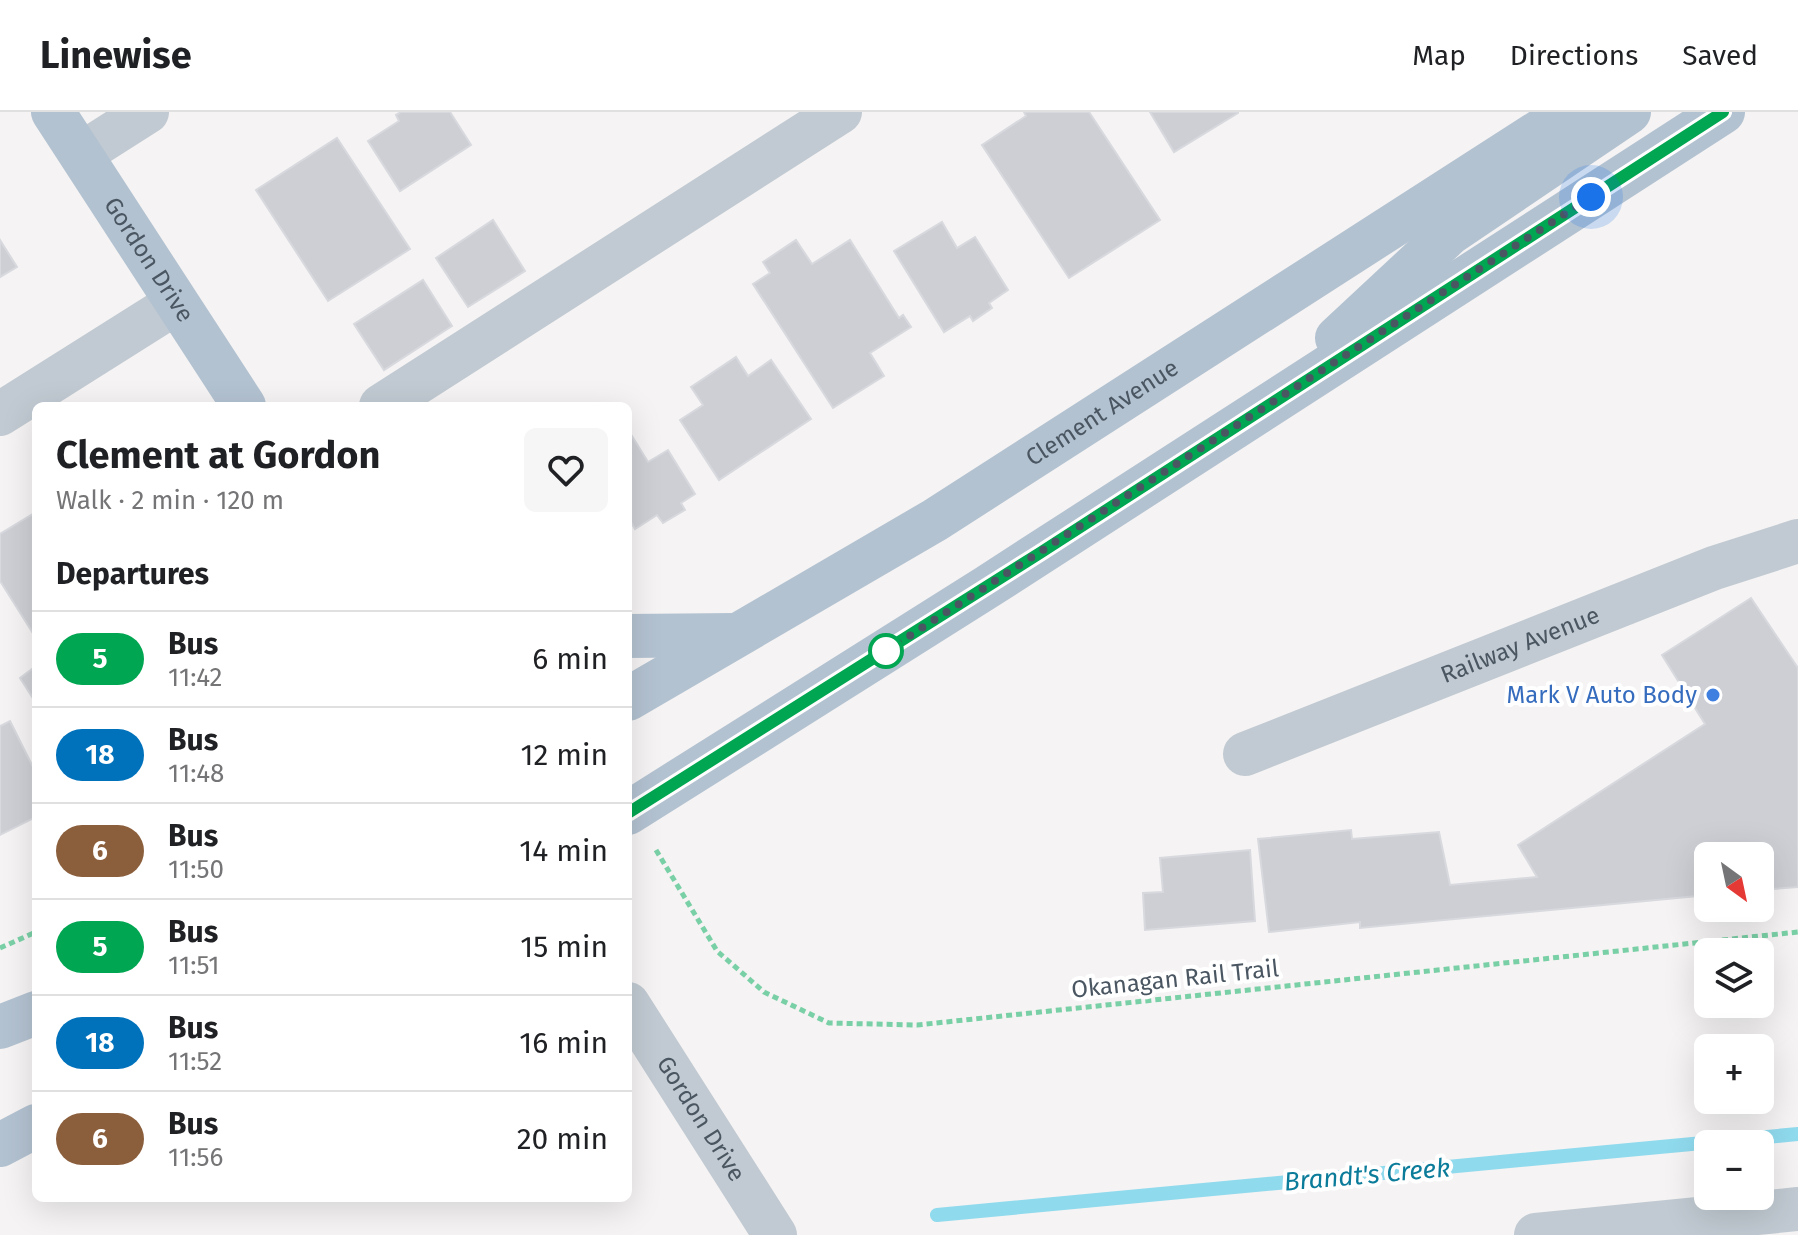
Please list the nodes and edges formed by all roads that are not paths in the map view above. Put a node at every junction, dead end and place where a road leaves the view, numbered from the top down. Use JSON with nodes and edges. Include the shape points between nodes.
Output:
{"nodes":[{"id":1,"x":53,"y":112,"type":"edge"},
{"id":2,"x":147,"y":112,"type":"edge"},
{"id":3,"x":840,"y":112,"type":"edge"},
{"id":4,"x":1570,"y":112,"type":"edge"},
{"id":5,"x":1629,"y":112,"type":"edge"},
{"id":6,"x":1723,"y":112,"type":"edge"},
{"id":7,"x":81,"y":154,"type":"junction"},
{"id":8,"x":176,"y":303,"type":"junction"},
{"id":9,"x":241,"y":402,"type":"edge"},
{"id":10,"x":387,"y":402,"type":"edge"},
{"id":11,"x":0,"y":414,"type":"edge"},
{"id":12,"x":1250,"y":418,"type":"junction"},
{"id":13,"x":1798,"y":541,"type":"edge"},
{"id":14,"x":737,"y":635,"type":"junction"},
{"id":15,"x":632,"y":636,"type":"edge"},
{"id":16,"x":632,"y":697,"type":"edge"},
{"id":17,"x":1245,"y":754,"type":"dead end"},
{"id":18,"x":640,"y":830,"type":"edge"},
{"id":19,"x":632,"y":1010,"type":"edge"},
{"id":20,"x":32,"y":1015,"type":"edge"},
{"id":21,"x":0,"y":1027,"type":"edge"},
{"id":22,"x":32,"y":1128,"type":"edge"},
{"id":23,"x":0,"y":1145,"type":"edge"},
{"id":24,"x":1798,"y":1209,"type":"edge"},
{"id":25,"x":775,"y":1235,"type":"edge"},
{"id":26,"x":1536,"y":1235,"type":"edge"}],
"edges":[{"from":1,"to":7,"type":"main road","name":"Gordon Drive"},
{"from":2,"to":7,"type":"street"},
{"from":3,"to":10,"type":"street"},
{"from":4,"to":14,"type":"main road","name":"Clement Avenue","via":[[935,520]]},
{"from":5,"to":12,"type":"main road","via":[[1450,233]]},
{"from":6,"to":12,"type":"main road"},
{"from":7,"to":8,"type":"main road","name":"Gordon Drive"},
{"from":8,"to":9,"type":"main road","name":"Gordon Drive"},
{"from":8,"to":11,"type":"street"},
{"from":12,"to":18,"type":"main road"},
{"from":13,"to":17,"type":"street","name":"Railway Avenue","via":[[1714,568]]},
{"from":14,"to":15,"type":"main road"},
{"from":14,"to":16,"type":"main road","name":"Clement Avenue"},
{"from":19,"to":25,"type":"street","name":"Gordon Drive"},
{"from":20,"to":21,"type":"main road"},
{"from":22,"to":23,"type":"main road"},
{"from":24,"to":26,"type":"street"}]}
